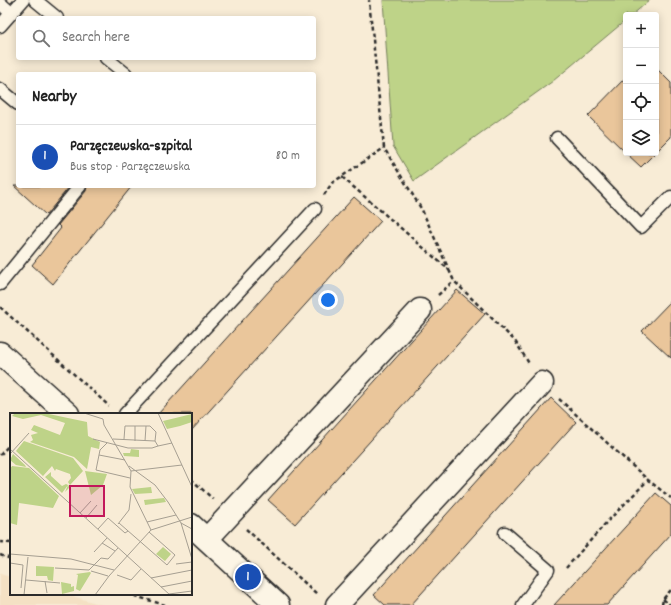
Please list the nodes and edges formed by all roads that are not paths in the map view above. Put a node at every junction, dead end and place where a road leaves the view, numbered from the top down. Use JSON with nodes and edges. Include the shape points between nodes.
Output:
{"nodes":[{"id":1,"x":23,"y":0,"type":"edge"},
{"id":2,"x":35,"y":0,"type":"edge"},
{"id":3,"x":0,"y":3,"type":"edge"},
{"id":4,"x":11,"y":13,"type":"junction"},
{"id":5,"x":55,"y":16,"type":"edge"},
{"id":6,"x":0,"y":26,"type":"edge"},
{"id":7,"x":108,"y":60,"type":"edge"},
{"id":8,"x":124,"y":72,"type":"edge"},
{"id":9,"x":0,"y":89,"type":"edge"},
{"id":10,"x":16,"y":102,"type":"edge"},
{"id":11,"x":557,"y":138,"type":"dead end"},
{"id":12,"x":78,"y":188,"type":"edge"},
{"id":13,"x":671,"y":197,"type":"edge"},
{"id":14,"x":315,"y":208,"type":"road end"},
{"id":15,"x":0,"y":284,"type":"edge"},
{"id":16,"x":420,"y":310,"type":"dead end"},
{"id":17,"x":0,"y":353,"type":"edge"},
{"id":18,"x":542,"y":383,"type":"dead end"},
{"id":19,"x":67,"y":413,"type":"edge"},
{"id":20,"x":126,"y":413,"type":"edge"},
{"id":21,"x":199,"y":532,"type":"edge"},
{"id":22,"x":505,"y":533,"type":"dead end"},
{"id":23,"x":330,"y":602,"type":"edge"},
{"id":24,"x":278,"y":605,"type":"edge"},
{"id":25,"x":523,"y":605,"type":"edge"}],
"edges":[{"from":1,"to":4,"type":"lane"},
{"from":2,"to":5,"type":"lane"},
{"from":3,"to":4,"type":"lane"},
{"from":4,"to":6,"type":"lane"},
{"from":7,"to":8,"type":"lane"},
{"from":9,"to":10,"type":"lane"},
{"from":11,"to":13,"type":"lane","via":[[641,227]]},
{"from":12,"to":15,"type":"lane"},
{"from":14,"to":20,"type":"lane"},
{"from":16,"to":21,"type":"street","via":[[230,514]]},
{"from":17,"to":19,"type":"street"},
{"from":18,"to":23,"type":"street"},
{"from":21,"to":24,"type":"street"},
{"from":22,"to":25,"type":"lane","via":[[548,570]]}]}
